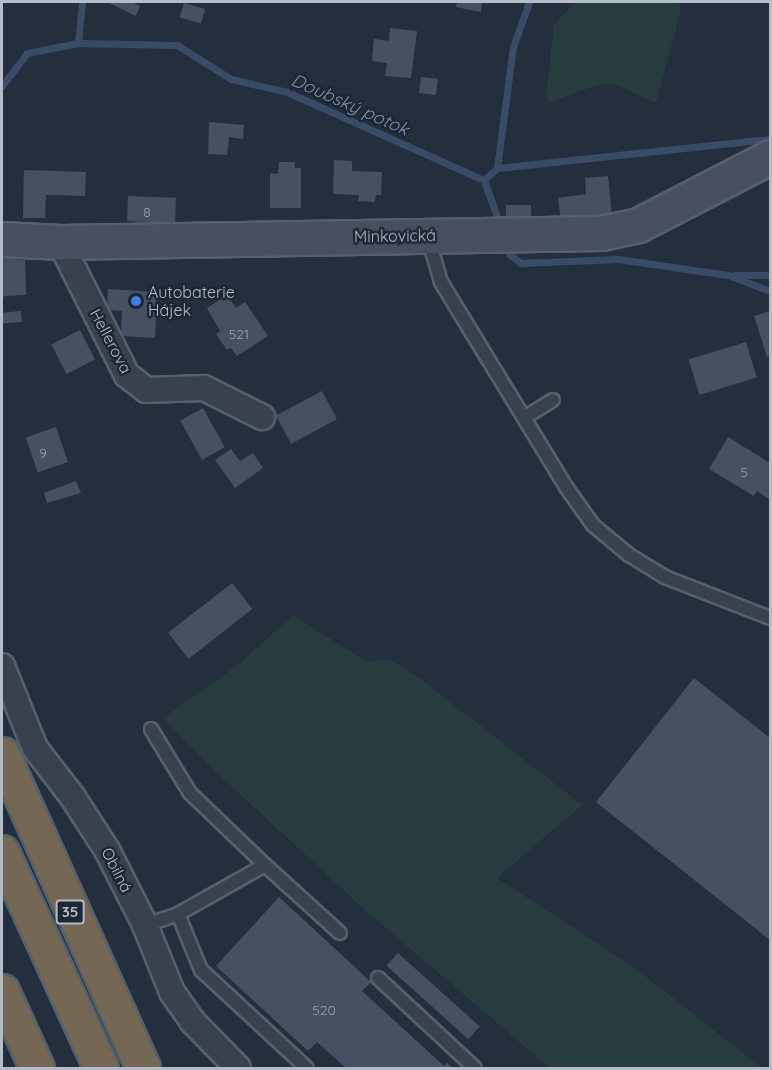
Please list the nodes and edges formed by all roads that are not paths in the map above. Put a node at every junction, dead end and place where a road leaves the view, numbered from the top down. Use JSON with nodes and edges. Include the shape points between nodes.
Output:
{"nodes":[{"id":1,"x":771,"y":157,"type":"edge"},
{"id":2,"x":427,"y":235,"type":"junction"},
{"id":3,"x":2,"y":239,"type":"edge"},
{"id":4,"x":60,"y":242,"type":"junction"},
{"id":5,"x":554,"y":400,"type":"dead end"},
{"id":6,"x":262,"y":417,"type":"dead end"},
{"id":7,"x":524,"y":418,"type":"junction"},
{"id":8,"x":771,"y":618,"type":"edge"},
{"id":9,"x":2,"y":666,"type":"edge"},
{"id":10,"x":150,"y":729,"type":"dead end"},
{"id":11,"x":2,"y":754,"type":"edge"},
{"id":12,"x":2,"y":852,"type":"edge"},
{"id":13,"x":265,"y":865,"type":"junction"},
{"id":14,"x":178,"y":914,"type":"junction"},
{"id":15,"x":145,"y":925,"type":"junction"},
{"id":16,"x":340,"y":933,"type":"dead end"},
{"id":17,"x":378,"y":978,"type":"dead end"},
{"id":18,"x":2,"y":991,"type":"edge"},
{"id":19,"x":36,"y":1068,"type":"edge"},
{"id":20,"x":101,"y":1068,"type":"edge"},
{"id":21,"x":143,"y":1068,"type":"edge"},
{"id":22,"x":238,"y":1068,"type":"edge"},
{"id":23,"x":307,"y":1068,"type":"edge"},
{"id":24,"x":475,"y":1068,"type":"edge"}],
"edges":[{"from":1,"to":2,"type":"street","name":"Minkovická","via":[[621,231]]},
{"from":2,"to":4,"type":"street","name":"Minkovická"},
{"from":2,"to":7,"type":"lane","via":[[441,282]]},
{"from":3,"to":4,"type":"street","name":"Minkovická"},
{"from":4,"to":6,"type":"street","name":"Hellerova","via":[[127,375],[146,390],[204,388]]},
{"from":5,"to":7,"type":"lane"},
{"from":7,"to":8,"type":"lane","via":[[593,525],[629,555],[665,577]]},
{"from":9,"to":15,"type":"street","name":"Obilná","via":[[35,748],[97,832]]},
{"from":10,"to":13,"type":"lane","via":[[190,793]]},
{"from":11,"to":21,"type":"highway","number":"35"},
{"from":12,"to":20,"type":"highway","number":"35"},
{"from":13,"to":14,"type":"lane"},
{"from":13,"to":16,"type":"lane"},
{"from":14,"to":15,"type":"lane"},
{"from":14,"to":23,"type":"lane","via":[[197,962],[209,980]]},
{"from":15,"to":22,"type":"street","name":"Obilná","via":[[182,1008]]},
{"from":17,"to":24,"type":"lane"},
{"from":18,"to":19,"type":"highway"}]}
